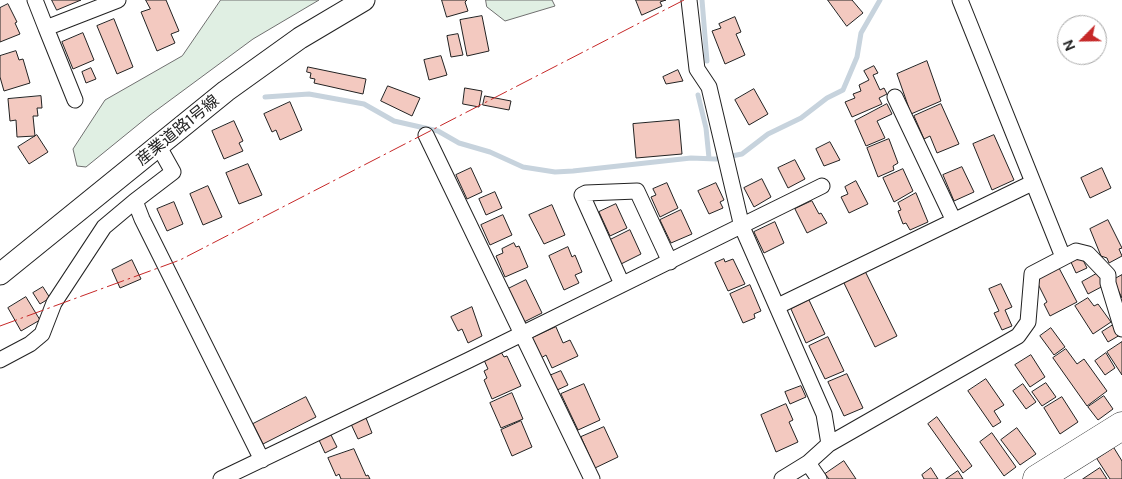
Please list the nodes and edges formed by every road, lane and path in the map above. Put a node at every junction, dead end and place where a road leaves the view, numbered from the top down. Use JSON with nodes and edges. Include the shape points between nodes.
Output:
{"nodes":[{"id":1,"x":35,"y":0,"type":"edge"},
{"id":2,"x":118,"y":0,"type":"edge"},
{"id":3,"x":364,"y":0,"type":"edge"},
{"id":4,"x":689,"y":0,"type":"edge"},
{"id":5,"x":960,"y":0,"type":"edge"},
{"id":6,"x":46,"y":28,"type":"junction"},
{"id":7,"x":895,"y":97,"type":"dead end"},
{"id":8,"x":75,"y":100,"type":"dead end"},
{"id":9,"x":426,"y":135,"type":"dead end"},
{"id":10,"x":158,"y":147,"type":"junction"},
{"id":11,"x":1032,"y":183,"type":"junction"},
{"id":12,"x":822,"y":186,"type":"dead end"},
{"id":13,"x":136,"y":201,"type":"junction"},
{"id":14,"x":954,"y":221,"type":"junction"},
{"id":15,"x":742,"y":227,"type":"junction"},
{"id":16,"x":1064,"y":258,"type":"junction"},
{"id":17,"x":670,"y":262,"type":"junction"},
{"id":18,"x":1115,"y":272,"type":"edge"},
{"id":19,"x":0,"y":274,"type":"edge"},
{"id":20,"x":622,"y":284,"type":"junction"},
{"id":21,"x":778,"y":306,"type":"junction"},
{"id":22,"x":1122,"y":329,"type":"edge"},
{"id":23,"x":522,"y":334,"type":"junction"},
{"id":24,"x":0,"y":360,"type":"edge"},
{"id":25,"x":1122,"y":426,"type":"edge"},
{"id":26,"x":829,"y":444,"type":"junction"},
{"id":27,"x":262,"y":460,"type":"junction"},
{"id":28,"x":808,"y":463,"type":"junction"},
{"id":29,"x":221,"y":479,"type":"edge"},
{"id":30,"x":592,"y":479,"type":"edge"},
{"id":31,"x":782,"y":479,"type":"edge"},
{"id":32,"x":819,"y":479,"type":"edge"},
{"id":33,"x":1036,"y":479,"type":"edge"}],
"edges":[{"from":1,"to":6,"type":"street"},
{"from":2,"to":6,"type":"street"},
{"from":3,"to":10,"type":"street","name":"産業道路1号線","via":[[300,38],[226,91]]},
{"from":4,"to":15,"type":"street","via":[[697,69],[709,87]]},
{"from":5,"to":11,"type":"street"},
{"from":6,"to":8,"type":"street"},
{"from":7,"to":14,"type":"street"},
{"from":9,"to":23,"type":"street"},
{"from":10,"to":13,"type":"street","via":[[173,172]]},
{"from":10,"to":19,"type":"street","name":"産業道路1号線"},
{"from":11,"to":14,"type":"street"},
{"from":11,"to":16,"type":"street"},
{"from":12,"to":15,"type":"street"},
{"from":13,"to":24,"type":"street","via":[[104,227],[54,303],[42,334]]},
{"from":13,"to":27,"type":"street"},
{"from":14,"to":21,"type":"street"},
{"from":15,"to":17,"type":"street"},
{"from":15,"to":21,"type":"street"},
{"from":16,"to":18,"type":"street","via":[[1081,251]]},
{"from":16,"to":26,"type":"street","via":[[1032,274],[1028,322],[1018,336]]},
{"from":17,"to":20,"type":"street"},
{"from":17,"to":20,"type":"street","via":[[637,191],[586,193],[582,195]]},
{"from":18,"to":22,"type":"street","via":[[1108,283]]},
{"from":20,"to":23,"type":"street"},
{"from":21,"to":26,"type":"street","via":[[824,414]]},
{"from":23,"to":27,"type":"street"},
{"from":23,"to":30,"type":"street"},
{"from":25,"to":33,"type":"highway"},
{"from":26,"to":28,"type":"street"},
{"from":27,"to":29,"type":"street"},
{"from":28,"to":31,"type":"street"},
{"from":28,"to":32,"type":"street"}]}
